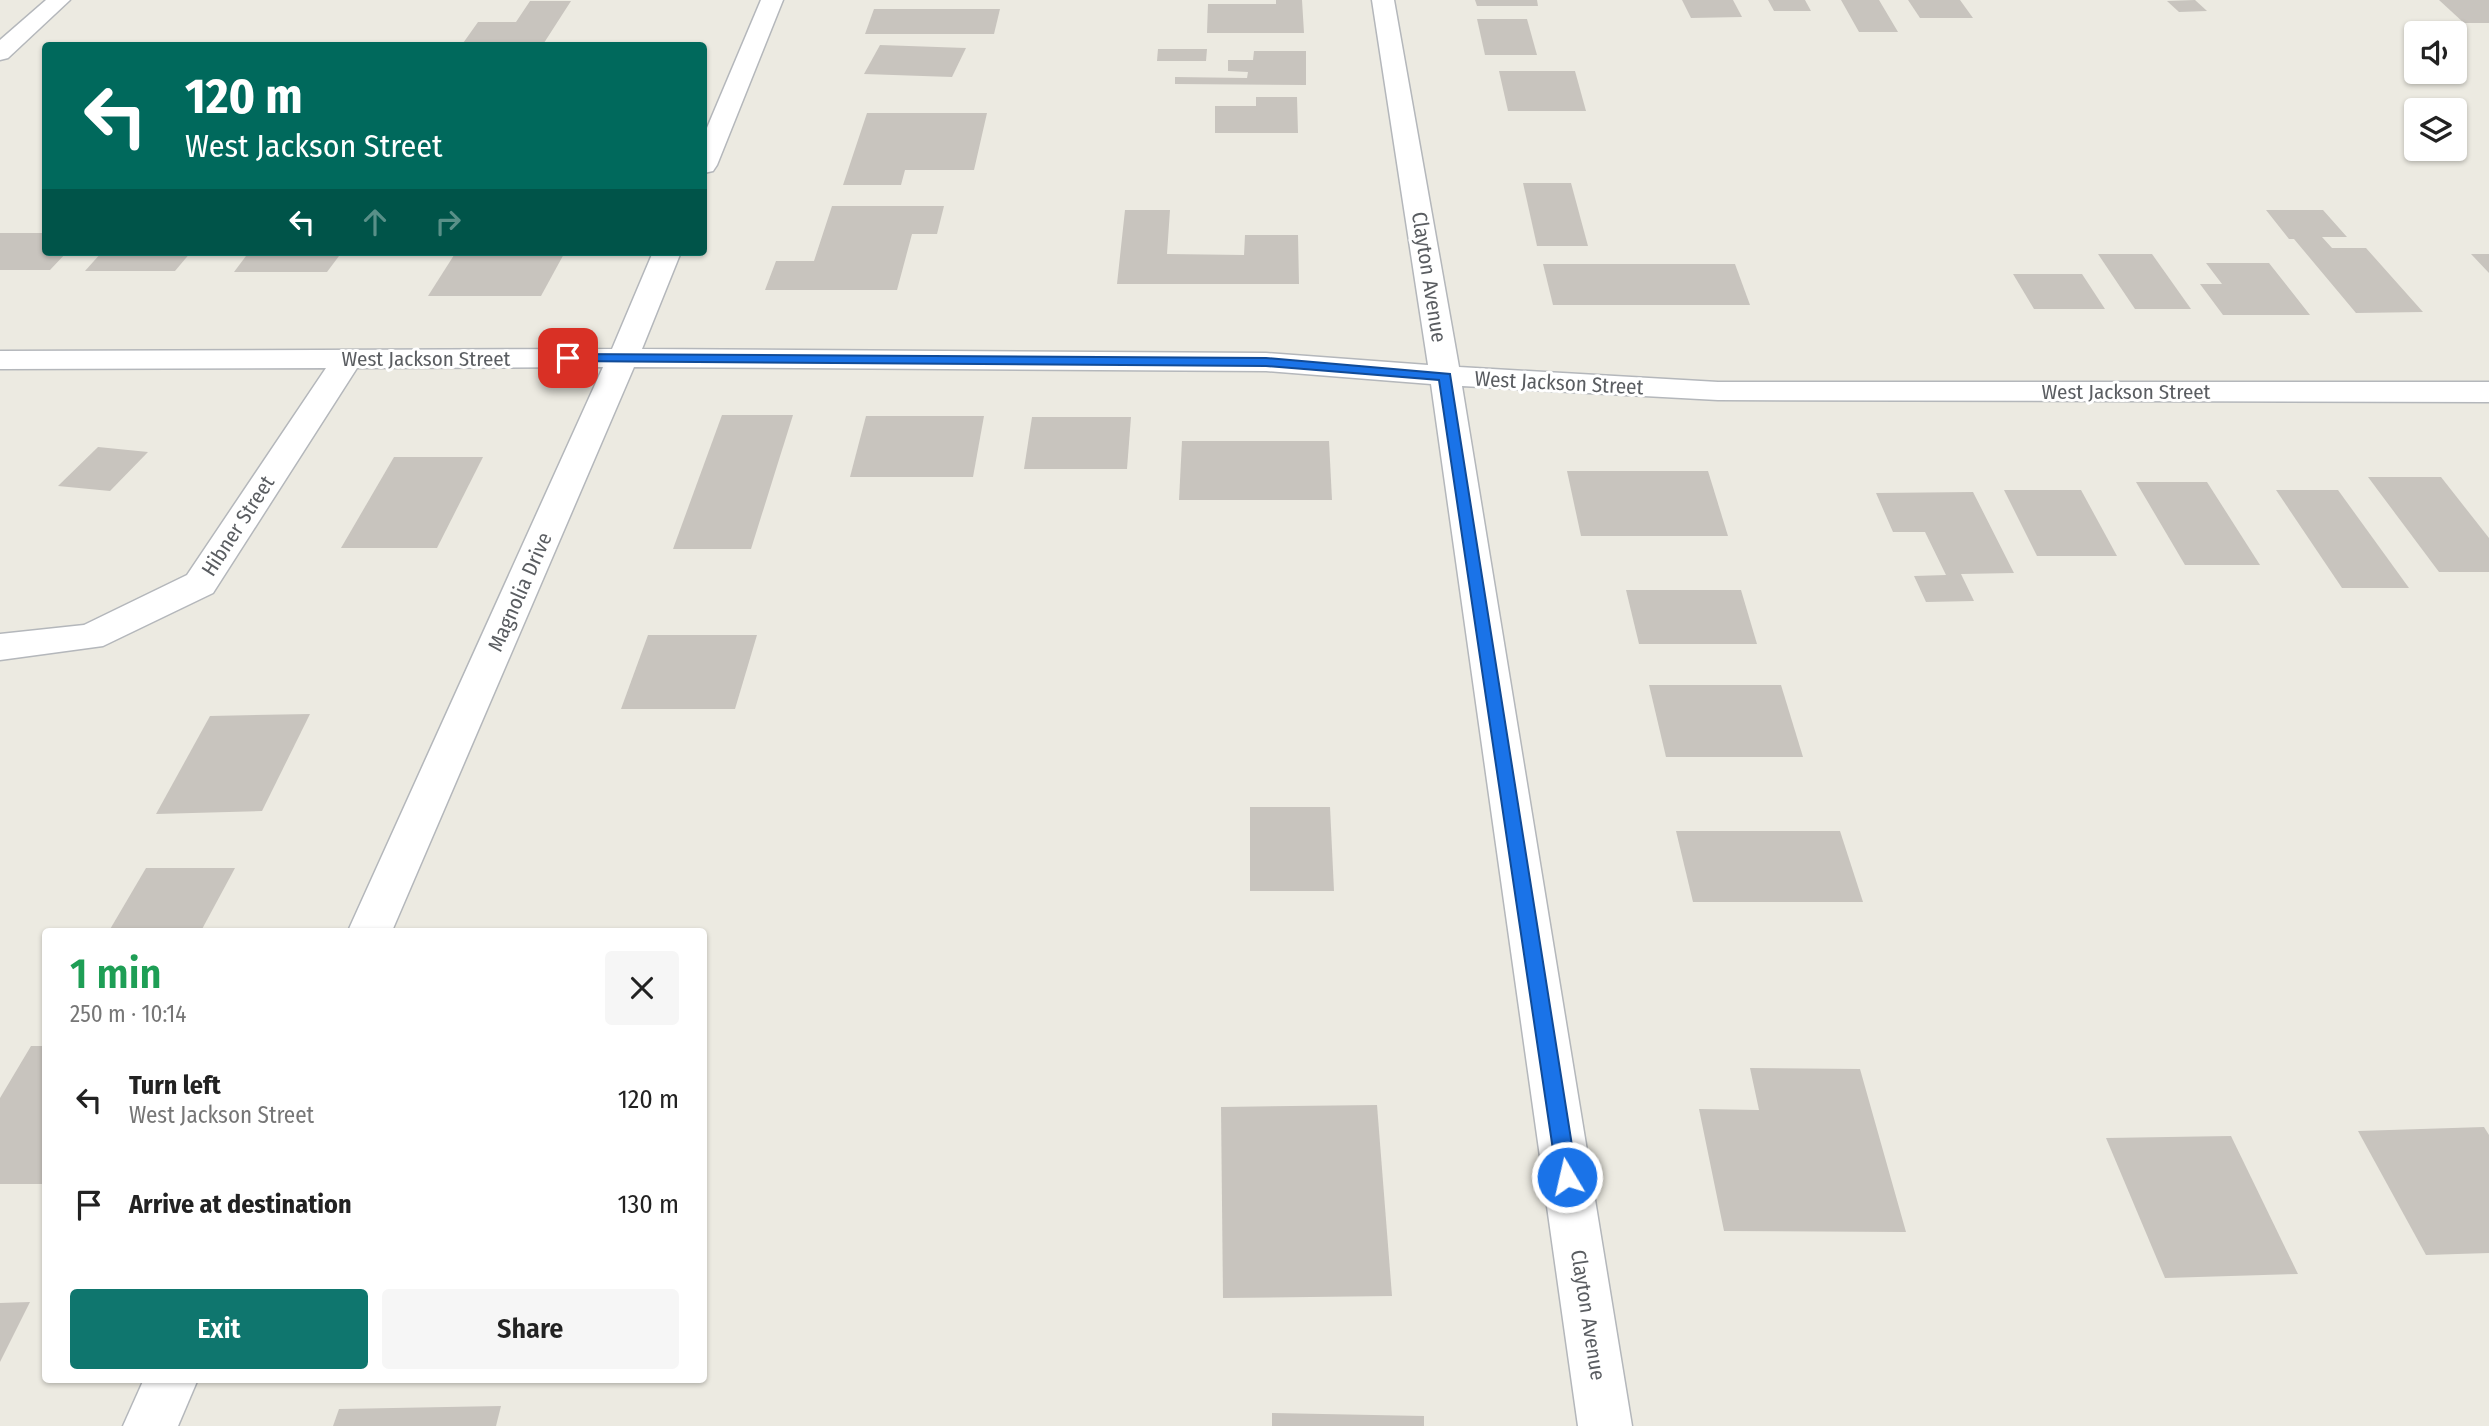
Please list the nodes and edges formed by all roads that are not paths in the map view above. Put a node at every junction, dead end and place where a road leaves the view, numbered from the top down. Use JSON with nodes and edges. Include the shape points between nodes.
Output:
{"nodes":[{"id":1,"x":60,"y":0,"type":"edge"},
{"id":2,"x":772,"y":0,"type":"edge"},
{"id":3,"x":1384,"y":0,"type":"edge"},
{"id":4,"x":0,"y":53,"type":"edge"},
{"id":5,"x":707,"y":158,"type":"edge"},
{"id":6,"x":665,"y":256,"type":"edge"},
{"id":7,"x":623,"y":358,"type":"junction"},
{"id":8,"x":0,"y":360,"type":"edge"},
{"id":9,"x":347,"y":360,"type":"junction"},
{"id":10,"x":1445,"y":376,"type":"junction"},
{"id":11,"x":2489,"y":392,"type":"edge"},
{"id":12,"x":0,"y":648,"type":"edge"},
{"id":13,"x":371,"y":928,"type":"edge"},
{"id":14,"x":169,"y":1383,"type":"edge"},
{"id":15,"x":150,"y":1426,"type":"edge"},
{"id":16,"x":1605,"y":1426,"type":"edge"}],
"edges":[{"from":1,"to":4,"type":"street"},
{"from":2,"to":5,"type":"street"},
{"from":3,"to":10,"type":"street","name":"Clayton Avenue"},
{"from":6,"to":7,"type":"street","name":"Magnolia Drive"},
{"from":7,"to":9,"type":"street","name":"West Jackson Street"},
{"from":7,"to":10,"type":"street","name":"West Jackson Street","via":[[1266,362]]},
{"from":7,"to":13,"type":"street","name":"Magnolia Drive"},
{"from":8,"to":9,"type":"street","name":"West Jackson Street"},
{"from":9,"to":12,"type":"street","name":"Hibner Street","via":[[200,584],[90,637]]},
{"from":10,"to":11,"type":"street","name":"West Jackson Street","via":[[1718,391]]},
{"from":10,"to":16,"type":"street","name":"Clayton Avenue"},
{"from":14,"to":15,"type":"street"}]}
